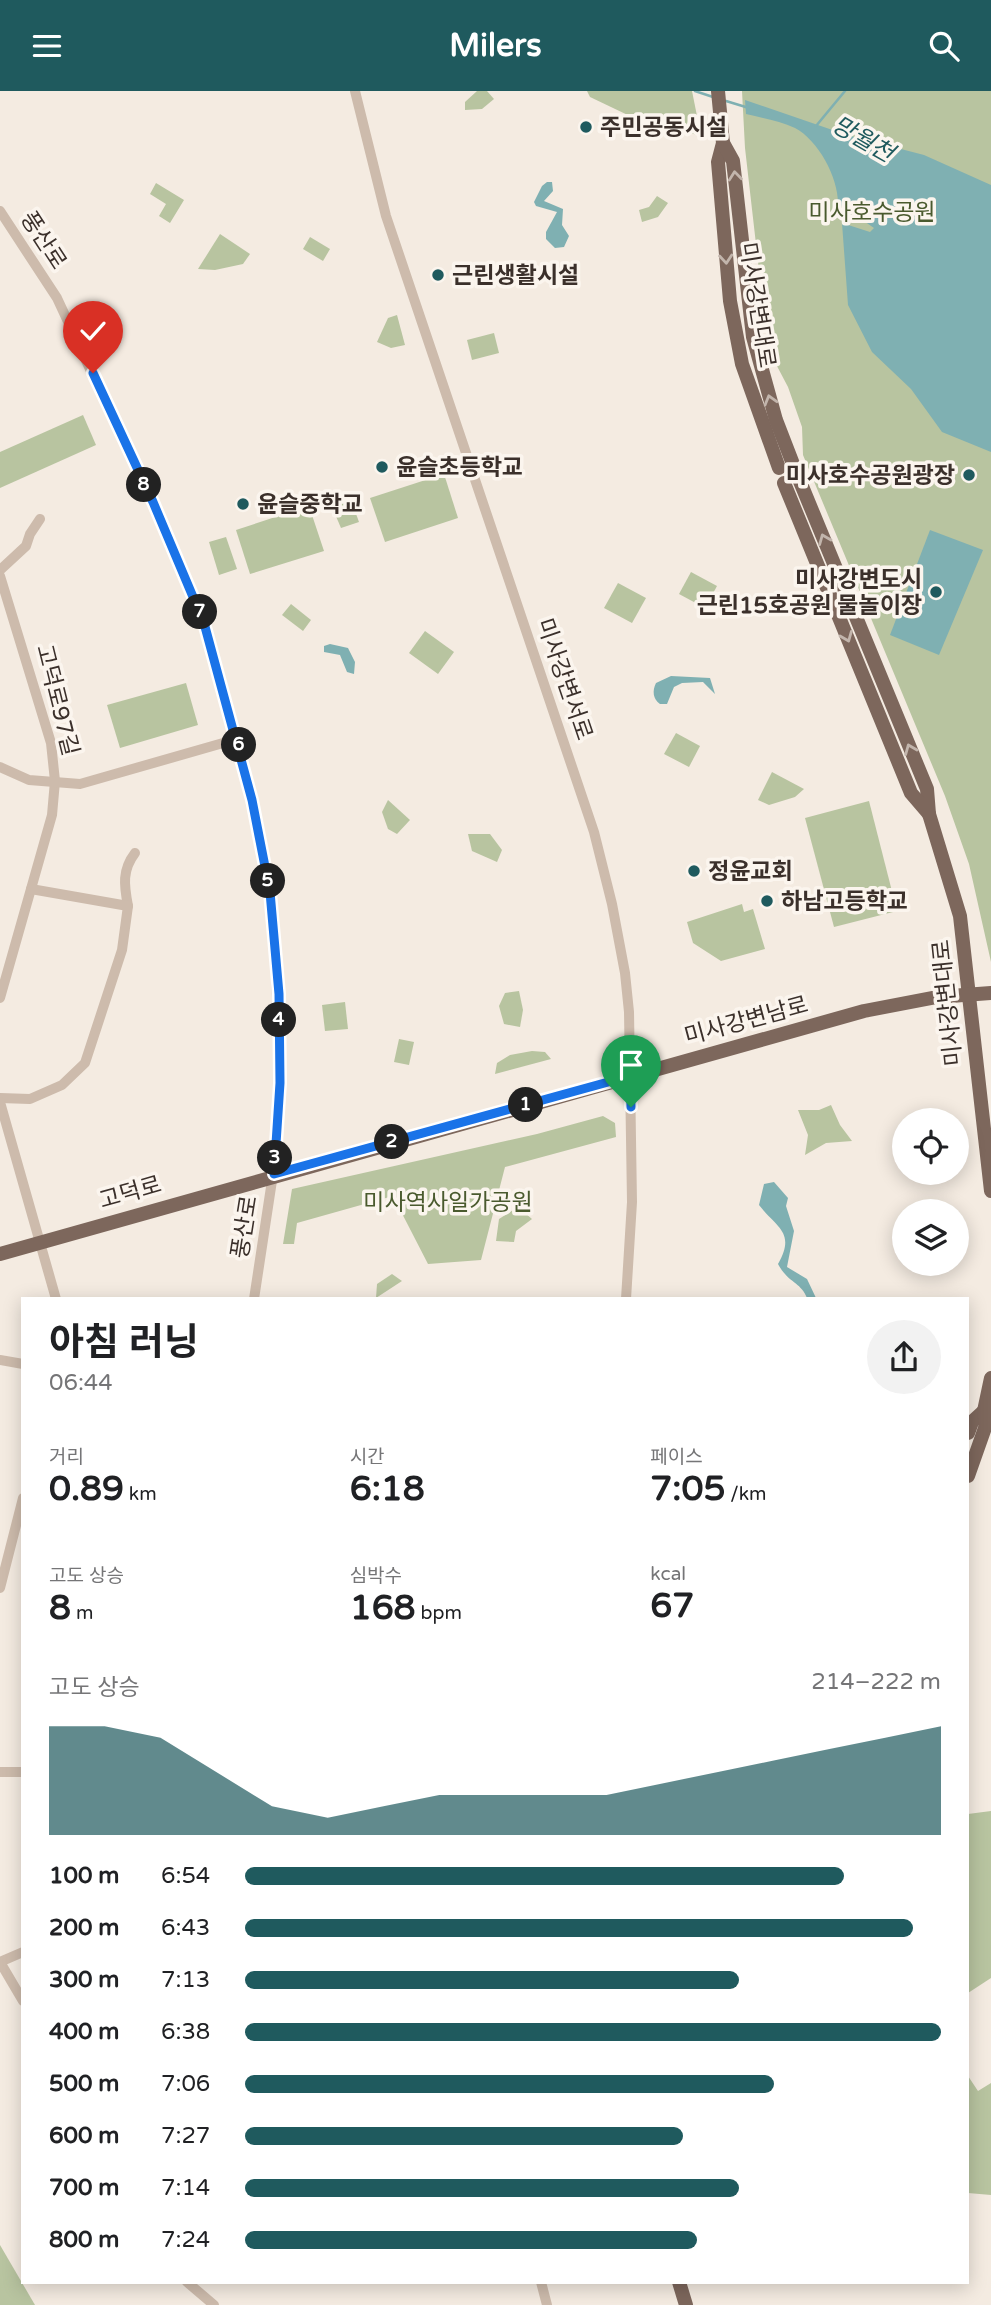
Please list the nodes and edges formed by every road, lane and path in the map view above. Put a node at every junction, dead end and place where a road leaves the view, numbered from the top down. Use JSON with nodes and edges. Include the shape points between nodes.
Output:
{"nodes":[{"id":1,"x":355,"y":91,"type":"edge"},
{"id":2,"x":718,"y":91,"type":"edge"},
{"id":3,"x":0,"y":211,"type":"edge"},
{"id":4,"x":786,"y":466,"type":"dead end"},
{"id":5,"x":792,"y":481,"type":"dead end"},
{"id":6,"x":40,"y":519,"type":"dead end"},
{"id":7,"x":26,"y":546,"type":"junction"},
{"id":8,"x":40,"y":547,"type":"dead end"},
{"id":9,"x":0,"y":570,"type":"edge"},
{"id":10,"x":0,"y":576,"type":"edge"},
{"id":11,"x":237,"y":739,"type":"junction"},
{"id":12,"x":0,"y":767,"type":"edge"},
{"id":13,"x":55,"y":781,"type":"junction"},
{"id":14,"x":135,"y":853,"type":"dead end"},
{"id":15,"x":31,"y":889,"type":"junction"},
{"id":16,"x":128,"y":906,"type":"junction"},
{"id":17,"x":991,"y":993,"type":"edge"},
{"id":18,"x":968,"y":995,"type":"junction"},
{"id":19,"x":0,"y":998,"type":"edge"},
{"id":20,"x":630,"y":1076,"type":"junction"},
{"id":21,"x":0,"y":1100,"type":"edge"},
{"id":22,"x":274,"y":1174,"type":"junction"},
{"id":23,"x":991,"y":1191,"type":"edge"},
{"id":24,"x":41,"y":1242,"type":"junction"},
{"id":25,"x":0,"y":1254,"type":"edge"},
{"id":26,"x":55,"y":1297,"type":"edge"},
{"id":27,"x":254,"y":1297,"type":"edge"},
{"id":28,"x":626,"y":1297,"type":"edge"},
{"id":29,"x":0,"y":1360,"type":"edge"},
{"id":30,"x":21,"y":1364,"type":"edge"},
{"id":31,"x":991,"y":1378,"type":"edge"},
{"id":32,"x":984,"y":1411,"type":"junction"},
{"id":33,"x":969,"y":1430,"type":"edge"},
{"id":34,"x":969,"y":1473,"type":"edge"},
{"id":35,"x":21,"y":1505,"type":"edge"},
{"id":36,"x":0,"y":1588,"type":"edge"},
{"id":37,"x":0,"y":1772,"type":"edge"},
{"id":38,"x":21,"y":1772,"type":"edge"},
{"id":39,"x":21,"y":1953,"type":"edge"},
{"id":40,"x":0,"y":1962,"type":"edge"},
{"id":41,"x":21,"y":1998,"type":"edge"},
{"id":42,"x":189,"y":2284,"type":"edge"},
{"id":43,"x":542,"y":2284,"type":"edge"},
{"id":44,"x":680,"y":2284,"type":"edge"},
{"id":45,"x":214,"y":2305,"type":"edge"},
{"id":46,"x":547,"y":2305,"type":"edge"},
{"id":47,"x":686,"y":2305,"type":"edge"}],
"edges":[{"from":1,"to":20,"type":"street","name":"미사강변서로","via":[[386,216],[594,832],[625,973]]},
{"from":2,"to":4,"type":"main road","name":"미사강변대로","via":[[723,143],[718,162],[730,301],[749,387]]},
{"from":3,"to":11,"type":"street","name":"풍산로","via":[[57,298],[153,502],[204,623]]},
{"from":5,"to":18,"type":"main road","name":"미사강변대로","via":[[927,789],[929,814],[960,916]]},
{"from":6,"to":7,"type":"street"},
{"from":7,"to":8,"type":"street"},
{"from":7,"to":9,"type":"street"},
{"from":10,"to":13,"type":"street","name":"고덕로97길","via":[[51,743]]},
{"from":11,"to":13,"type":"street","via":[[80,784]]},
{"from":11,"to":22,"type":"street","name":"풍산로","via":[[263,853],[275,940],[280,1083]]},
{"from":12,"to":13,"type":"street","via":[[29,780]]},
{"from":13,"to":15,"type":"street","name":"고덕로97길","via":[[52,815]]},
{"from":14,"to":16,"type":"street","via":[[124,881]]},
{"from":15,"to":16,"type":"street"},
{"from":15,"to":19,"type":"street","name":"고덕로97길"},
{"from":16,"to":21,"type":"street","via":[[122,950],[85,1063],[62,1085],[30,1099]]},
{"from":17,"to":18,"type":"main road","name":"미사강변남로"},
{"from":18,"to":20,"type":"main road","name":"미사강변남로","via":[[864,1011]]},
{"from":18,"to":23,"type":"main road","name":"미사강변대로"},
{"from":20,"to":22,"type":"main road","name":"미사강변남로"},
{"from":20,"to":28,"type":"street","name":"미사강변서로","via":[[632,1202]]},
{"from":21,"to":24,"type":"street"},
{"from":22,"to":24,"type":"main road","name":"고덕로"},
{"from":22,"to":27,"type":"street","name":"풍산로"},
{"from":24,"to":25,"type":"main road","name":"고덕로"},
{"from":24,"to":26,"type":"street"},
{"from":29,"to":30,"type":"street"},
{"from":31,"to":32,"type":"main road"},
{"from":32,"to":33,"type":"main road"},
{"from":32,"to":34,"type":"main road","via":[[986,1425]]},
{"from":35,"to":36,"type":"street"},
{"from":37,"to":38,"type":"street"},
{"from":39,"to":40,"type":"street"},
{"from":40,"to":41,"type":"street"},
{"from":42,"to":45,"type":"street"},
{"from":43,"to":46,"type":"street"},
{"from":44,"to":47,"type":"main road"}]}
